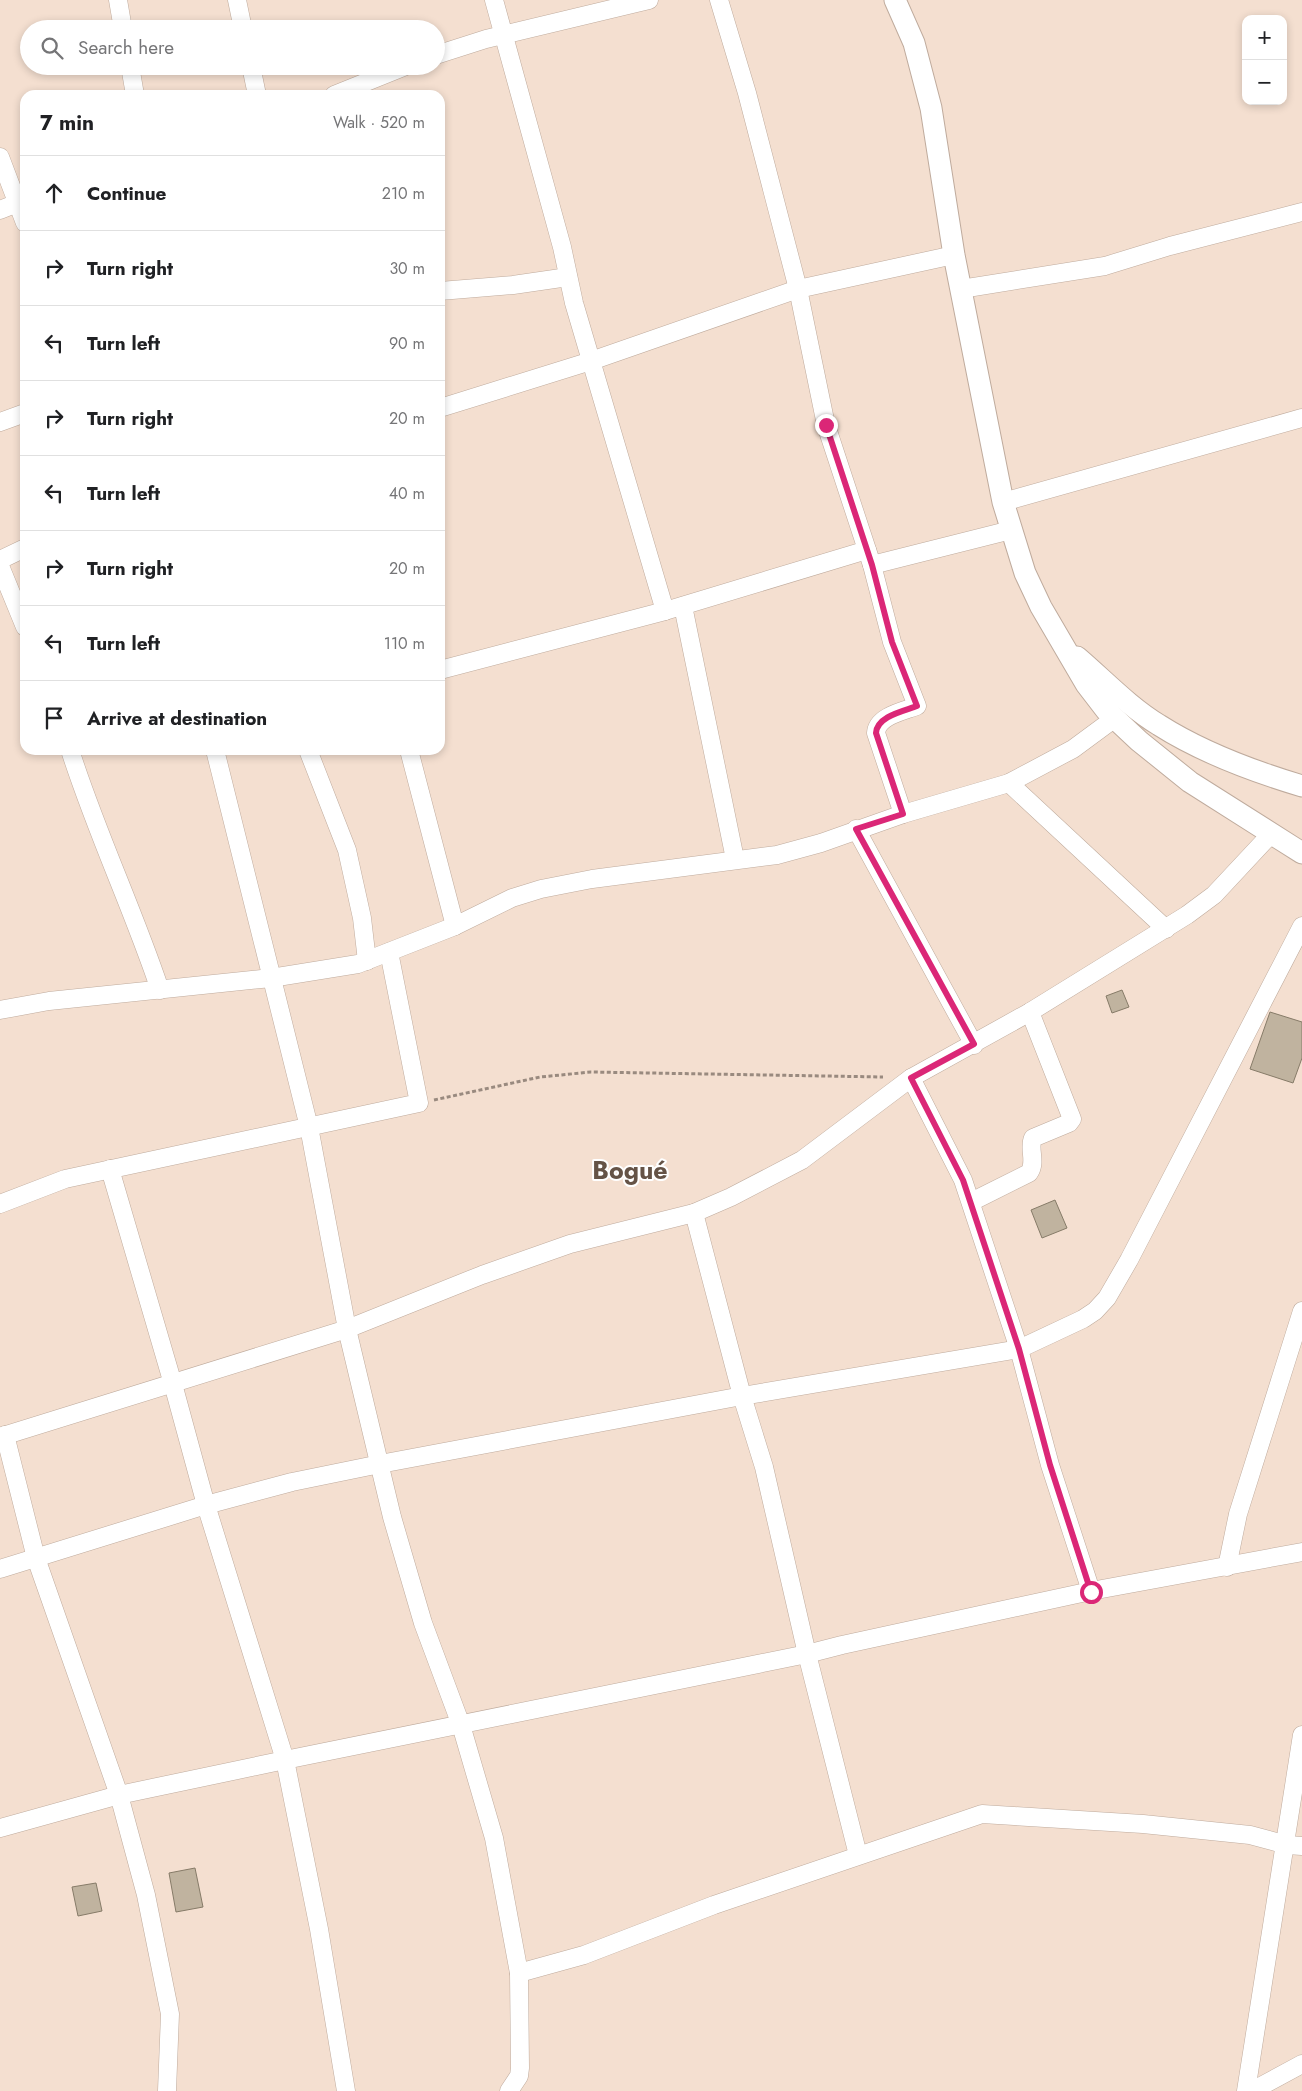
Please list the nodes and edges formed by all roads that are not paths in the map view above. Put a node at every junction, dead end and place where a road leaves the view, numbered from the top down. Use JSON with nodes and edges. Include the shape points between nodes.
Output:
{"nodes":[{"id":1,"x":118,"y":0,"type":"edge"},
{"id":2,"x":237,"y":0,"type":"edge"},
{"id":3,"x":494,"y":0,"type":"edge"},
{"id":4,"x":649,"y":0,"type":"edge"},
{"id":5,"x":719,"y":0,"type":"edge"},
{"id":6,"x":895,"y":0,"type":"edge"},
{"id":7,"x":121,"y":20,"type":"edge"},
{"id":8,"x":241,"y":20,"type":"edge"},
{"id":9,"x":504,"y":35,"type":"junction"},
{"id":10,"x":445,"y":52,"type":"edge"},
{"id":11,"x":132,"y":75,"type":"edge"},
{"id":12,"x":253,"y":75,"type":"edge"},
{"id":13,"x":384,"y":75,"type":"edge"},
{"id":14,"x":134,"y":90,"type":"edge"},
{"id":15,"x":256,"y":90,"type":"edge"},
{"id":16,"x":346,"y":90,"type":"edge"},
{"id":17,"x":0,"y":157,"type":"edge"},
{"id":18,"x":20,"y":199,"type":"edge"},
{"id":19,"x":20,"y":201,"type":"edge"},
{"id":20,"x":0,"y":210,"type":"edge"},
{"id":21,"x":1301,"y":213,"type":"edge"},
{"id":22,"x":954,"y":255,"type":"junction"},
{"id":23,"x":568,"y":276,"type":"junction"},
{"id":24,"x":798,"y":289,"type":"junction"},
{"id":25,"x":961,"y":290,"type":"junction"},
{"id":26,"x":445,"y":291,"type":"edge"},
{"id":27,"x":591,"y":361,"type":"junction"},
{"id":28,"x":445,"y":406,"type":"edge"},
{"id":29,"x":20,"y":414,"type":"edge"},
{"id":30,"x":1302,"y":418,"type":"edge"},
{"id":31,"x":0,"y":422,"type":"edge"},
{"id":32,"x":1003,"y":502,"type":"junction"},
{"id":33,"x":1011,"y":530,"type":"junction"},
{"id":34,"x":20,"y":550,"type":"edge"},
{"id":35,"x":869,"y":558,"type":"junction"},
{"id":36,"x":0,"y":560,"type":"edge"},
{"id":37,"x":0,"y":566,"type":"edge"},
{"id":38,"x":683,"y":606,"type":"junction"},
{"id":39,"x":665,"y":611,"type":"junction"},
{"id":40,"x":20,"y":616,"type":"edge"},
{"id":41,"x":1063,"y":645,"type":"junction"},
{"id":42,"x":445,"y":669,"type":"edge"},
{"id":43,"x":1115,"y":718,"type":"junction"},
{"id":44,"x":72,"y":755,"type":"edge"},
{"id":45,"x":216,"y":755,"type":"edge"},
{"id":46,"x":310,"y":755,"type":"edge"},
{"id":47,"x":410,"y":755,"type":"edge"},
{"id":48,"x":1009,"y":783,"type":"junction"},
{"id":49,"x":1302,"y":786,"type":"edge"},
{"id":50,"x":903,"y":814,"type":"junction"},
{"id":51,"x":856,"y":829,"type":"junction"},
{"id":52,"x":1271,"y":834,"type":"junction"},
{"id":53,"x":1302,"y":852,"type":"edge"},
{"id":54,"x":735,"y":859,"type":"junction"},
{"id":55,"x":455,"y":926,"type":"junction"},
{"id":56,"x":1302,"y":926,"type":"edge"},
{"id":57,"x":1166,"y":929,"type":"junction"},
{"id":58,"x":389,"y":952,"type":"junction"},
{"id":59,"x":367,"y":961,"type":"junction"},
{"id":60,"x":271,"y":978,"type":"junction"},
{"id":61,"x":160,"y":990,"type":"junction"},
{"id":62,"x":0,"y":1010,"type":"edge"},
{"id":63,"x":1030,"y":1012,"type":"junction"},
{"id":64,"x":974,"y":1044,"type":"junction"},
{"id":65,"x":911,"y":1078,"type":"junction"},
{"id":66,"x":309,"y":1127,"type":"junction"},
{"id":67,"x":110,"y":1169,"type":"junction"},
{"id":68,"x":971,"y":1202,"type":"junction"},
{"id":69,"x":0,"y":1204,"type":"edge"},
{"id":70,"x":694,"y":1213,"type":"junction"},
{"id":71,"x":1302,"y":1311,"type":"edge"},
{"id":72,"x":347,"y":1329,"type":"junction"},
{"id":73,"x":1019,"y":1349,"type":"junction"},
{"id":74,"x":173,"y":1384,"type":"junction"},
{"id":75,"x":742,"y":1396,"type":"junction"},
{"id":76,"x":2,"y":1436,"type":"edge"},
{"id":77,"x":380,"y":1464,"type":"junction"},
{"id":78,"x":206,"y":1505,"type":"junction"},
{"id":79,"x":1302,"y":1552,"type":"edge"},
{"id":80,"x":36,"y":1558,"type":"junction"},
{"id":81,"x":1227,"y":1567,"type":"junction"},
{"id":82,"x":0,"y":1569,"type":"edge"},
{"id":83,"x":1091,"y":1592,"type":"junction"},
{"id":84,"x":807,"y":1654,"type":"junction"},
{"id":85,"x":461,"y":1725,"type":"junction"},
{"id":86,"x":1302,"y":1735,"type":"edge"},
{"id":87,"x":285,"y":1760,"type":"junction"},
{"id":88,"x":119,"y":1796,"type":"junction"},
{"id":89,"x":0,"y":1828,"type":"edge"},
{"id":90,"x":1294,"y":1845,"type":"edge"},
{"id":91,"x":858,"y":1855,"type":"junction"},
{"id":92,"x":520,"y":1973,"type":"junction"},
{"id":93,"x":1302,"y":2064,"type":"edge"},
{"id":94,"x":167,"y":2091,"type":"edge"},
{"id":95,"x":346,"y":2091,"type":"edge"},
{"id":96,"x":509,"y":2091,"type":"edge"},
{"id":97,"x":1246,"y":2091,"type":"edge"},
{"id":98,"x":1252,"y":2091,"type":"edge"}],
"edges":[{"from":1,"to":7,"type":"street"},
{"from":2,"to":8,"type":"street"},
{"from":3,"to":9,"type":"street"},
{"from":4,"to":9,"type":"street"},
{"from":5,"to":24,"type":"street"},
{"from":6,"to":22,"type":"street","via":[[914,43],[931,108]]},
{"from":9,"to":10,"type":"street"},
{"from":9,"to":23,"type":"street"},
{"from":11,"to":14,"type":"street"},
{"from":12,"to":15,"type":"street"},
{"from":13,"to":16,"type":"street"},
{"from":17,"to":18,"type":"street"},
{"from":19,"to":20,"type":"street"},
{"from":21,"to":25,"type":"street","via":[[1105,266]]},
{"from":22,"to":24,"type":"street"},
{"from":22,"to":25,"type":"street"},
{"from":23,"to":26,"type":"street"},
{"from":23,"to":27,"type":"street"},
{"from":24,"to":27,"type":"street"},
{"from":24,"to":35,"type":"street","via":[[826,425]]},
{"from":25,"to":32,"type":"street"},
{"from":27,"to":28,"type":"street"},
{"from":27,"to":39,"type":"street"},
{"from":29,"to":31,"type":"street"},
{"from":30,"to":32,"type":"street"},
{"from":32,"to":33,"type":"street"},
{"from":33,"to":35,"type":"street"},
{"from":33,"to":41,"type":"street","via":[[1040,607]]},
{"from":34,"to":36,"type":"street"},
{"from":35,"to":38,"type":"street"},
{"from":35,"to":50,"type":"street","via":[[892,642],[917,706],[880,721],[876,733]]},
{"from":37,"to":40,"type":"street"},
{"from":38,"to":39,"type":"street"},
{"from":38,"to":54,"type":"street"},
{"from":39,"to":42,"type":"street"},
{"from":41,"to":43,"type":"street","via":[[1086,684]]},
{"from":41,"to":49,"type":"street","via":[[1158,724],[1203,750],[1255,772]]},
{"from":43,"to":48,"type":"street","via":[[1073,749]]},
{"from":43,"to":52,"type":"street","via":[[1190,782]]},
{"from":44,"to":61,"type":"street"},
{"from":45,"to":60,"type":"street"},
{"from":46,"to":59,"type":"street","via":[[347,850],[362,918]]},
{"from":47,"to":55,"type":"street"},
{"from":48,"to":50,"type":"street"},
{"from":48,"to":57,"type":"street"},
{"from":50,"to":51,"type":"street"},
{"from":51,"to":54,"type":"street","via":[[777,855]]},
{"from":51,"to":64,"type":"street"},
{"from":52,"to":53,"type":"street"},
{"from":52,"to":57,"type":"street","via":[[1214,895]]},
{"from":54,"to":55,"type":"street","via":[[541,889],[512,898]]},
{"from":55,"to":58,"type":"street"},
{"from":56,"to":73,"type":"street","via":[[1107,1298],[1083,1319]]},
{"from":57,"to":63,"type":"street"},
{"from":58,"to":59,"type":"street"},
{"from":58,"to":66,"type":"street","via":[[419,1103]]},
{"from":59,"to":60,"type":"street"},
{"from":60,"to":61,"type":"street"},
{"from":60,"to":66,"type":"street"},
{"from":61,"to":62,"type":"street","via":[[49,1001]]},
{"from":63,"to":64,"type":"street"},
{"from":63,"to":68,"type":"street","via":[[1072,1120],[1033,1138],[1029,1173]]},
{"from":64,"to":65,"type":"street"},
{"from":65,"to":68,"type":"street"},
{"from":65,"to":70,"type":"street","via":[[802,1160]]},
{"from":66,"to":67,"type":"street"},
{"from":66,"to":72,"type":"street"},
{"from":67,"to":69,"type":"street","via":[[66,1179]]},
{"from":67,"to":74,"type":"street"},
{"from":68,"to":73,"type":"street"},
{"from":70,"to":72,"type":"street","via":[[570,1244]]},
{"from":70,"to":75,"type":"street"},
{"from":71,"to":81,"type":"street","via":[[1238,1514]]},
{"from":72,"to":74,"type":"street"},
{"from":72,"to":77,"type":"street"},
{"from":73,"to":75,"type":"street"},
{"from":73,"to":83,"type":"street","via":[[1050,1465]]},
{"from":74,"to":76,"type":"street"},
{"from":74,"to":78,"type":"street"},
{"from":75,"to":77,"type":"street"},
{"from":75,"to":84,"type":"street","via":[[764,1466]]},
{"from":76,"to":80,"type":"street"},
{"from":77,"to":78,"type":"street","via":[[292,1482]]},
{"from":77,"to":85,"type":"street","via":[[423,1623]]},
{"from":78,"to":80,"type":"street"},
{"from":78,"to":87,"type":"street"},
{"from":79,"to":81,"type":"street"},
{"from":80,"to":82,"type":"street"},
{"from":80,"to":88,"type":"street"},
{"from":81,"to":83,"type":"street"},
{"from":83,"to":84,"type":"street"},
{"from":84,"to":85,"type":"street"},
{"from":84,"to":91,"type":"street"},
{"from":85,"to":87,"type":"street"},
{"from":85,"to":92,"type":"street","via":[[494,1838]]},
{"from":86,"to":90,"type":"street"},
{"from":87,"to":88,"type":"street"},
{"from":87,"to":95,"type":"street","via":[[319,1929]]},
{"from":88,"to":89,"type":"street"},
{"from":88,"to":94,"type":"street","via":[[146,1894],[170,2014]]},
{"from":90,"to":91,"type":"street","via":[[1250,1835],[1143,1824],[982,1814]]},
{"from":90,"to":97,"type":"street"},
{"from":91,"to":92,"type":"street","via":[[655,1926],[584,1955]]},
{"from":92,"to":96,"type":"street","via":[[520,2068]]},
{"from":93,"to":98,"type":"street"}]}
